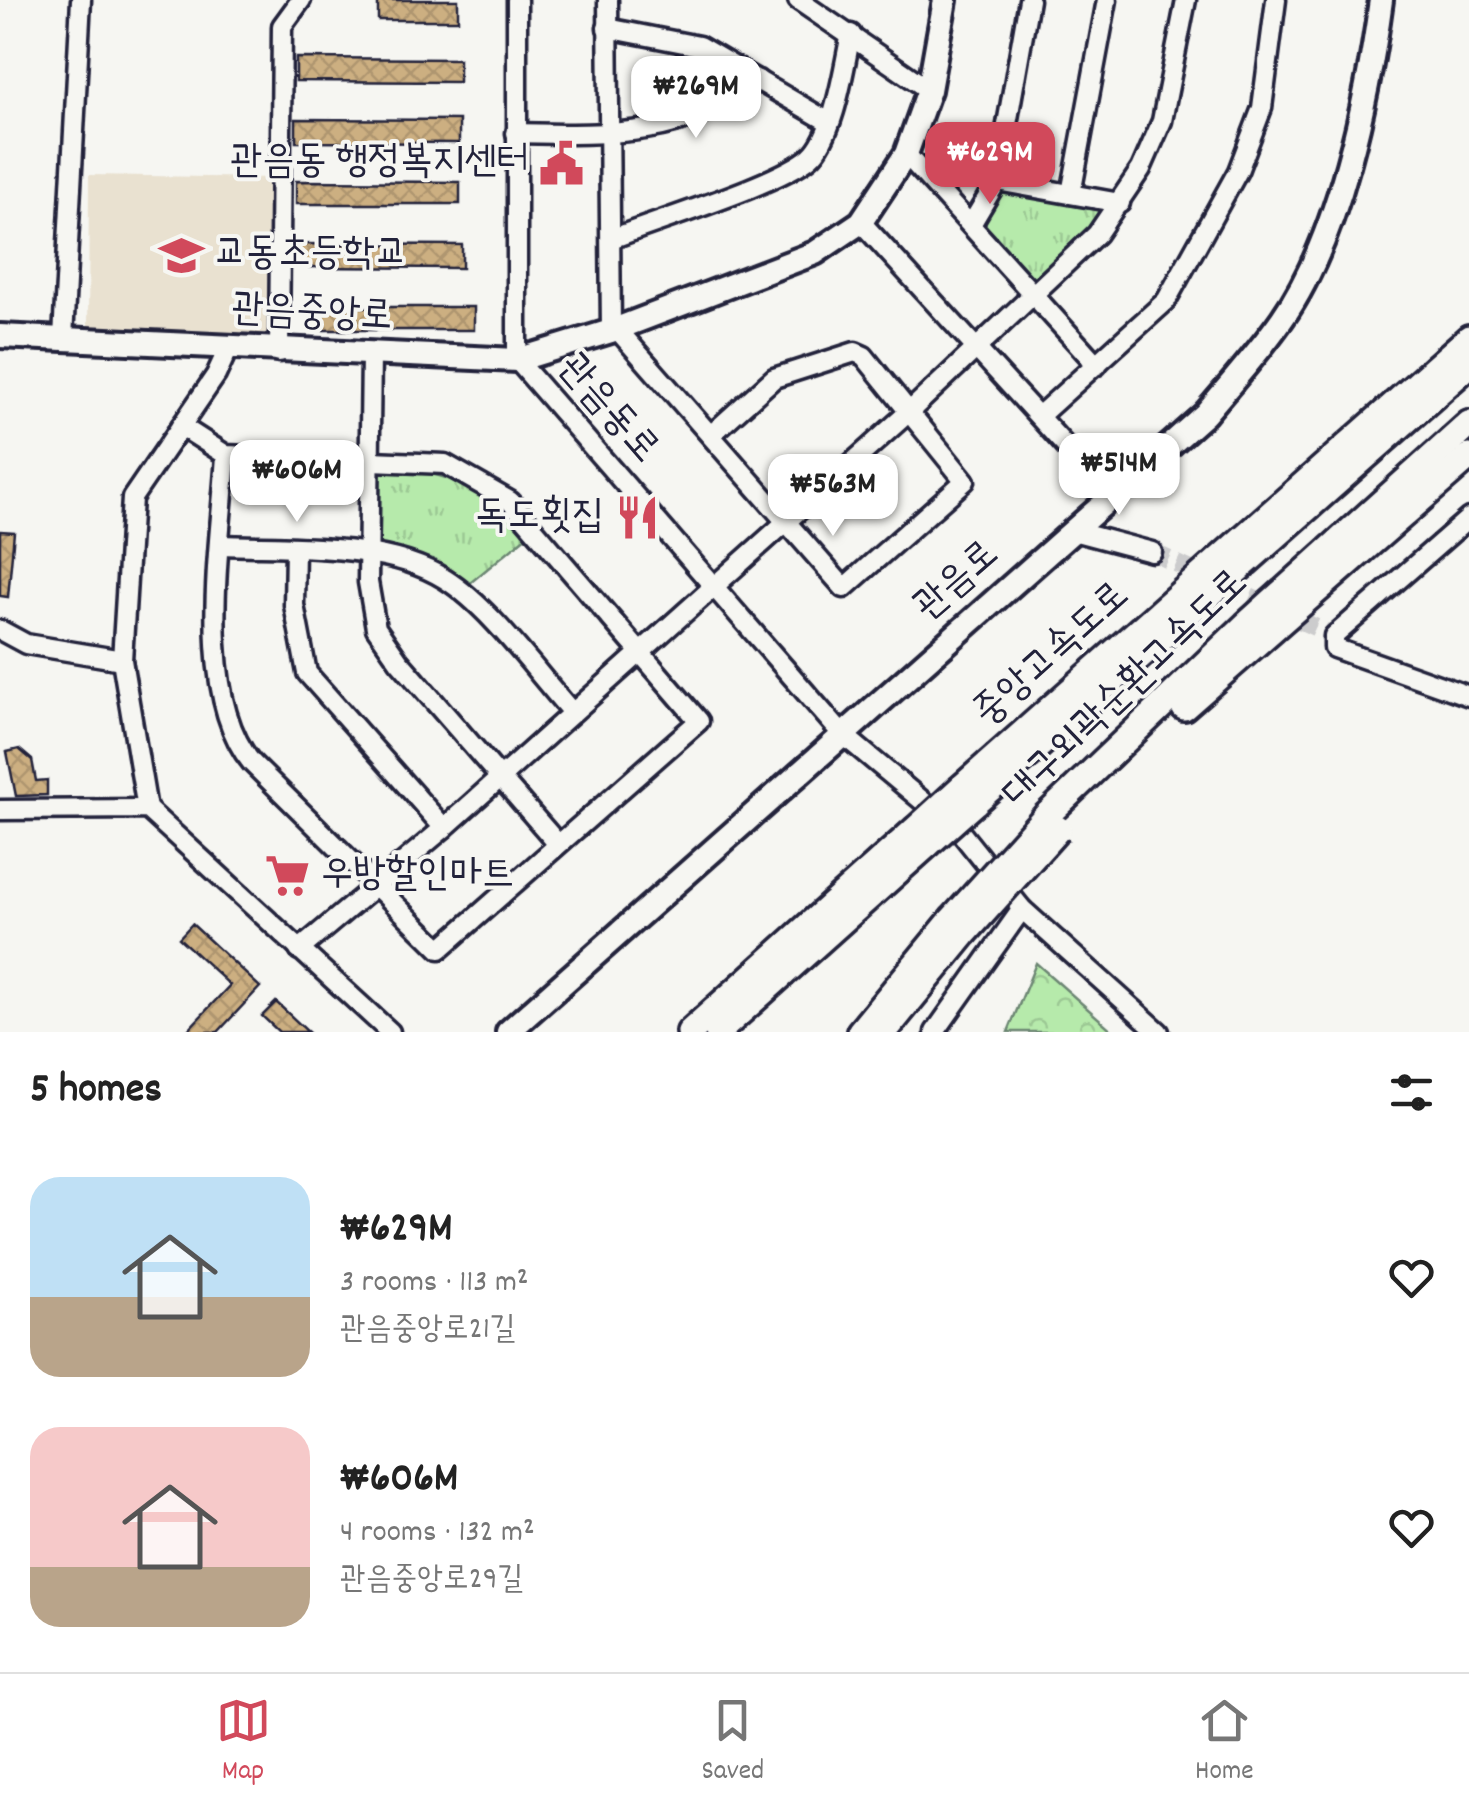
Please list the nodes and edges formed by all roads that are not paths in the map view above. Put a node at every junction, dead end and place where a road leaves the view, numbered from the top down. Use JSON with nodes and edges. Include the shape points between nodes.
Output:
{"nodes":[{"id":1,"x":81,"y":0,"type":"edge"},
{"id":2,"x":301,"y":0,"type":"edge"},
{"id":3,"x":517,"y":0,"type":"edge"},
{"id":4,"x":608,"y":0,"type":"edge"},
{"id":5,"x":798,"y":0,"type":"edge"},
{"id":6,"x":946,"y":0,"type":"edge"},
{"id":7,"x":1029,"y":0,"type":"edge"},
{"id":8,"x":1107,"y":0,"type":"edge"},
{"id":9,"x":1186,"y":0,"type":"edge"},
{"id":10,"x":1276,"y":0,"type":"edge"},
{"id":11,"x":1381,"y":0,"type":"edge"},
{"id":12,"x":608,"y":28,"type":"junction"},
{"id":13,"x":851,"y":34,"type":"junction"},
{"id":14,"x":758,"y":80,"type":"junction"},
{"id":15,"x":929,"y":90,"type":"junction"},
{"id":16,"x":829,"y":122,"type":"junction"},
{"id":17,"x":516,"y":134,"type":"junction"},
{"id":18,"x":608,"y":135,"type":"junction"},
{"id":19,"x":906,"y":154,"type":"junction"},
{"id":20,"x":997,"y":181,"type":"junction"},
{"id":21,"x":1070,"y":194,"type":"junction"},
{"id":22,"x":1120,"y":203,"type":"junction"},
{"id":23,"x":861,"y":222,"type":"junction"},
{"id":24,"x":972,"y":223,"type":"junction"},
{"id":25,"x":611,"y":238,"type":"junction"},
{"id":26,"x":1037,"y":295,"type":"junction"},
{"id":27,"x":614,"y":330,"type":"junction"},
{"id":28,"x":0,"y":336,"type":"edge"},
{"id":29,"x":63,"y":338,"type":"junction"},
{"id":30,"x":1469,"y":338,"type":"edge"},
{"id":31,"x":976,"y":348,"type":"junction"},
{"id":32,"x":228,"y":349,"type":"junction"},
{"id":33,"x":278,"y":352,"type":"junction"},
{"id":34,"x":371,"y":355,"type":"junction"},
{"id":35,"x":517,"y":360,"type":"junction"},
{"id":36,"x":1098,"y":365,"type":"junction"},
{"id":37,"x":1469,"y":365,"type":"edge"},
{"id":38,"x":910,"y":411,"type":"junction"},
{"id":39,"x":1039,"y":416,"type":"junction"},
{"id":40,"x":1469,"y":424,"type":"edge"},
{"id":41,"x":181,"y":426,"type":"junction"},
{"id":42,"x":712,"y":434,"type":"junction"},
{"id":43,"x":226,"y":454,"type":"junction"},
{"id":44,"x":1469,"y":457,"type":"edge"},
{"id":45,"x":371,"y":460,"type":"junction"},
{"id":46,"x":1112,"y":497,"type":"junction"},
{"id":47,"x":1469,"y":518,"type":"edge"},
{"id":48,"x":786,"y":520,"type":"junction"},
{"id":49,"x":1074,"y":531,"type":"junction"},
{"id":50,"x":221,"y":545,"type":"junction"},
{"id":51,"x":295,"y":548,"type":"junction"},
{"id":52,"x":1152,"y":552,"type":"tunnel mouth"},
{"id":53,"x":369,"y":555,"type":"junction"},
{"id":54,"x":712,"y":584,"type":"junction"},
{"id":55,"x":0,"y":630,"type":"edge"},
{"id":56,"x":637,"y":652,"type":"junction"},
{"id":57,"x":122,"y":660,"type":"junction"},
{"id":58,"x":1469,"y":696,"type":"edge"},
{"id":59,"x":572,"y":712,"type":"junction"},
{"id":60,"x":841,"y":733,"type":"junction"},
{"id":61,"x":500,"y":776,"type":"junction"},
{"id":62,"x":968,"y":796,"type":"junction"},
{"id":63,"x":147,"y":809,"type":"junction"},
{"id":64,"x":0,"y":810,"type":"edge"},
{"id":65,"x":1052,"y":822,"type":"junction"},
{"id":66,"x":444,"y":828,"type":"junction"},
{"id":67,"x":922,"y":837,"type":"junction"},
{"id":68,"x":557,"y":844,"type":"junction"},
{"id":69,"x":375,"y":886,"type":"junction"},
{"id":70,"x":1022,"y":909,"type":"junction"},
{"id":71,"x":958,"y":927,"type":"junction"},
{"id":72,"x":298,"y":950,"type":"junction"},
{"id":73,"x":390,"y":1032,"type":"edge"},
{"id":74,"x":508,"y":1032,"type":"edge"},
{"id":75,"x":690,"y":1032,"type":"edge"},
{"id":76,"x":718,"y":1032,"type":"edge"},
{"id":77,"x":860,"y":1032,"type":"edge"},
{"id":78,"x":884,"y":1032,"type":"edge"},
{"id":79,"x":935,"y":1032,"type":"edge"},
{"id":80,"x":1160,"y":1032,"type":"edge"}],
"edges":[{"from":1,"to":29,"type":"street"},
{"from":2,"to":33,"type":"street","via":[[282,26]]},
{"from":3,"to":17,"type":"street","name":"관음동로"},
{"from":4,"to":12,"type":"street"},
{"from":5,"to":13,"type":"street"},
{"from":6,"to":15,"type":"main road","name":"관음중앙로"},
{"from":7,"to":20,"type":"street"},
{"from":8,"to":21,"type":"street"},
{"from":9,"to":22,"type":"street","via":[[1162,121]]},
{"from":10,"to":36,"type":"street","via":[[1262,108],[1238,172],[1166,301]]},
{"from":11,"to":46,"type":"main road","name":"관음로","via":[[1332,219],[1284,317],[1205,414]]},
{"from":12,"to":14,"type":"street","via":[[699,46]]},
{"from":12,"to":18,"type":"street"},
{"from":13,"to":15,"type":"street"},
{"from":13,"to":16,"type":"street"},
{"from":14,"to":16,"type":"street"},
{"from":14,"to":18,"type":"street","via":[[726,105],[650,132]]},
{"from":15,"to":19,"type":"main road","name":"관음중앙로"},
{"from":16,"to":25,"type":"street","via":[[812,156],[781,174]]},
{"from":17,"to":18,"type":"street"},
{"from":17,"to":35,"type":"street","name":"관음동로"},
{"from":18,"to":25,"type":"street"},
{"from":19,"to":23,"type":"main road","name":"관음중앙로"},
{"from":19,"to":24,"type":"street"},
{"from":20,"to":21,"type":"street"},
{"from":20,"to":24,"type":"street"},
{"from":21,"to":22,"type":"street"},
{"from":22,"to":26,"type":"street"},
{"from":23,"to":27,"type":"main road","name":"관음중앙로","via":[[816,253]]},
{"from":23,"to":31,"type":"street"},
{"from":24,"to":26,"type":"street"},
{"from":25,"to":27,"type":"street"},
{"from":26,"to":31,"type":"street"},
{"from":26,"to":36,"type":"street"},
{"from":27,"to":35,"type":"main road","name":"관음중앙로"},
{"from":27,"to":42,"type":"street"},
{"from":28,"to":29,"type":"main road","name":"관음중앙로"},
{"from":29,"to":32,"type":"main road","name":"관음중앙로"},
{"from":30,"to":62,"type":"highway","name":"중앙고속도로"},
{"from":31,"to":38,"type":"street"},
{"from":31,"to":39,"type":"street"},
{"from":32,"to":33,"type":"main road","name":"관음중앙로"},
{"from":32,"to":41,"type":"street"},
{"from":33,"to":34,"type":"main road","name":"관음중앙로"},
{"from":34,"to":35,"type":"main road","name":"관음중앙로"},
{"from":34,"to":45,"type":"street"},
{"from":35,"to":54,"type":"street","name":"관음동로"},
{"from":36,"to":39,"type":"street"},
{"from":37,"to":62,"type":"highway","name":"중앙고속도로"},
{"from":38,"to":42,"type":"street","via":[[856,352],[774,378]]},
{"from":38,"to":48,"type":"street"},
{"from":38,"to":48,"type":"street","via":[[965,480],[844,588]]},
{"from":39,"to":46,"type":"street"},
{"from":40,"to":65,"type":"highway","name":"대구외곽순환고속도로","via":[[1246,625]]},
{"from":41,"to":43,"type":"street"},
{"from":41,"to":57,"type":"street","via":[[132,498]]},
{"from":42,"to":48,"type":"street"},
{"from":43,"to":45,"type":"street"},
{"from":43,"to":50,"type":"street"},
{"from":44,"to":65,"type":"highway","name":"대구외곽순환고속도로"},
{"from":45,"to":53,"type":"street"},
{"from":45,"to":56,"type":"street","via":[[445,464],[510,502]]},
{"from":46,"to":49,"type":"main road","name":"관음로"},
{"from":47,"to":58,"type":"street","via":[[1334,636],[1334,648]]},
{"from":48,"to":54,"type":"street"},
{"from":49,"to":52,"type":"street"},
{"from":49,"to":60,"type":"main road","name":"관음로"},
{"from":50,"to":51,"type":"street"},
{"from":50,"to":69,"type":"street","via":[[216,644],[231,736]]},
{"from":51,"to":53,"type":"street"},
{"from":51,"to":66,"type":"street","via":[[294,605],[307,673]]},
{"from":53,"to":59,"type":"street","via":[[422,566],[464,593]]},
{"from":53,"to":61,"type":"street","via":[[376,628]]},
{"from":54,"to":56,"type":"street"},
{"from":54,"to":60,"type":"street","name":"관음동로"},
{"from":55,"to":57,"type":"street","via":[[26,644]]},
{"from":56,"to":59,"type":"street"},
{"from":56,"to":68,"type":"street","via":[[699,721]]},
{"from":57,"to":63,"type":"street"},
{"from":59,"to":61,"type":"street"},
{"from":60,"to":70,"type":"street","name":"관음동로","via":[[961,833]]},
{"from":60,"to":74,"type":"main road","name":"관음로"},
{"from":61,"to":66,"type":"street"},
{"from":61,"to":68,"type":"street"},
{"from":62,"to":67,"type":"highway","name":"중앙고속도로","bridge":true},
{"from":63,"to":64,"type":"street"},
{"from":63,"to":72,"type":"street"},
{"from":65,"to":71,"type":"highway","name":"대구외곽순환고속도로","bridge":true},
{"from":66,"to":69,"type":"street"},
{"from":67,"to":75,"type":"highway","name":"중앙고속도로"},
{"from":67,"to":76,"type":"highway","name":"중앙고속도로"},
{"from":68,"to":69,"type":"street","via":[[440,948]]},
{"from":69,"to":72,"type":"street"},
{"from":70,"to":79,"type":"street"},
{"from":70,"to":80,"type":"street","name":"관음동로"},
{"from":71,"to":77,"type":"highway","name":"대구외곽순환고속도로"},
{"from":71,"to":78,"type":"highway","name":"대구외곽순환고속도로"},
{"from":72,"to":73,"type":"street"}]}
